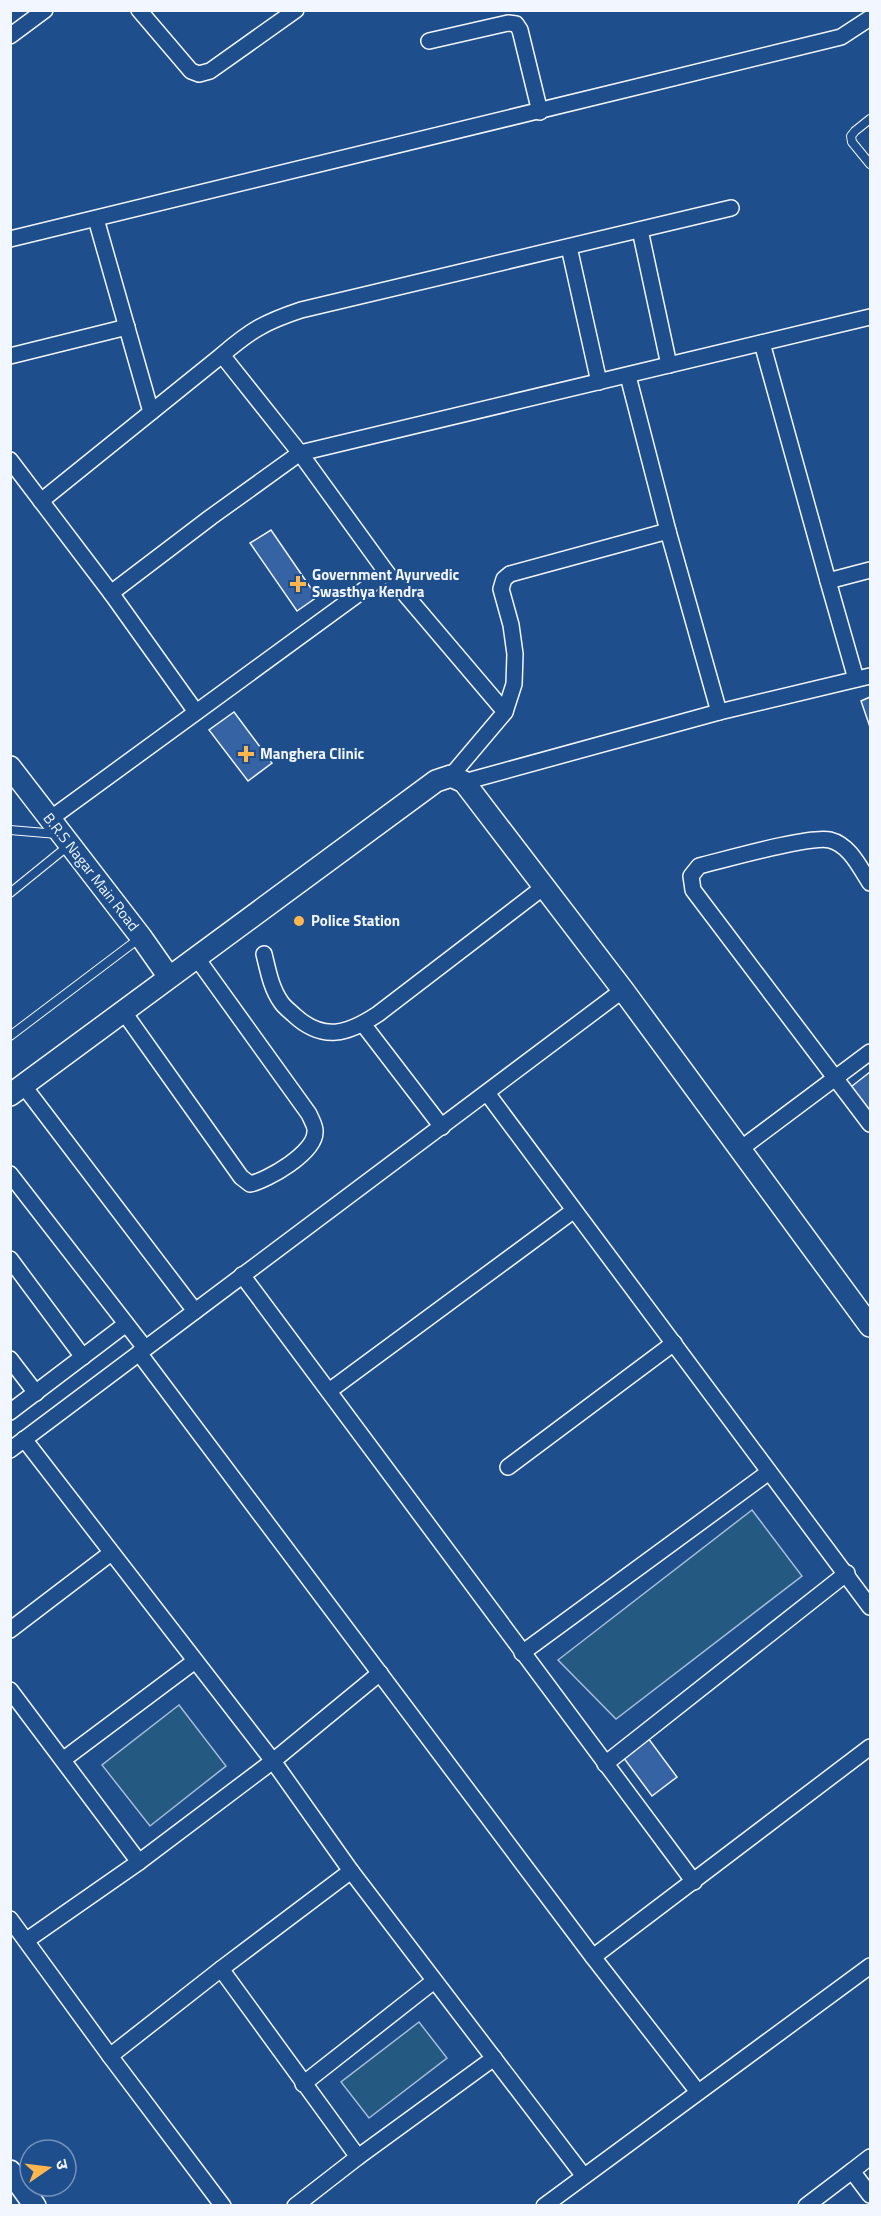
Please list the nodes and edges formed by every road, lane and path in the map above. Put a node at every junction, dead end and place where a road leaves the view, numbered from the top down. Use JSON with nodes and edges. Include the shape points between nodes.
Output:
{"nodes":[{"id":1,"x":45,"y":10,"type":"edge"},
{"id":2,"x":139,"y":10,"type":"edge"},
{"id":3,"x":296,"y":10,"type":"edge"},
{"id":4,"x":870,"y":18,"type":"edge"},
{"id":5,"x":10,"y":36,"type":"edge"},
{"id":6,"x":429,"y":41,"type":"dead end"},
{"id":7,"x":540,"y":111,"type":"junction"},
{"id":8,"x":870,"y":119,"type":"edge"},
{"id":9,"x":870,"y":164,"type":"edge"},
{"id":10,"x":731,"y":208,"type":"dead end"},
{"id":11,"x":96,"y":219,"type":"junction"},
{"id":12,"x":640,"y":230,"type":"junction"},
{"id":13,"x":10,"y":239,"type":"edge"},
{"id":14,"x":568,"y":247,"type":"junction"},
{"id":15,"x":870,"y":317,"type":"edge"},
{"id":16,"x":127,"y":327,"type":"junction"},
{"id":17,"x":762,"y":344,"type":"junction"},
{"id":18,"x":222,"y":355,"type":"junction"},
{"id":19,"x":10,"y":356,"type":"edge"},
{"id":20,"x":669,"y":365,"type":"junction"},
{"id":21,"x":628,"y":376,"type":"junction"},
{"id":22,"x":600,"y":382,"type":"junction"},
{"id":23,"x":151,"y":412,"type":"junction"},
{"id":24,"x":300,"y":453,"type":"junction"},
{"id":25,"x":10,"y":460,"type":"edge"},
{"id":26,"x":41,"y":501,"type":"junction"},
{"id":27,"x":668,"y":531,"type":"junction"},
{"id":28,"x":870,"y":570,"type":"edge"},
{"id":29,"x":387,"y":573,"type":"junction"},
{"id":30,"x":828,"y":581,"type":"junction"},
{"id":31,"x":111,"y":593,"type":"junction"},
{"id":32,"x":863,"y":678,"type":"edge"},
{"id":33,"x":196,"y":712,"type":"junction"},
{"id":34,"x":505,"y":712,"type":"junction"},
{"id":35,"x":719,"y":712,"type":"junction"},
{"id":36,"x":10,"y":767,"type":"edge"},
{"id":37,"x":458,"y":779,"type":"junction"},
{"id":38,"x":10,"y":830,"type":"edge"},
{"id":39,"x":61,"y":833,"type":"junction"},
{"id":40,"x":870,"y":883,"type":"edge"},
{"id":41,"x":545,"y":886,"type":"junction"},
{"id":42,"x":10,"y":892,"type":"edge"},
{"id":43,"x":141,"y":937,"type":"junction"},
{"id":44,"x":264,"y":954,"type":"dead end"},
{"id":45,"x":196,"y":957,"type":"junction"},
{"id":46,"x":169,"y":977,"type":"junction"},
{"id":47,"x":623,"y":990,"type":"junction"},
{"id":48,"x":123,"y":1011,"type":"junction"},
{"id":49,"x":363,"y":1024,"type":"junction"},
{"id":50,"x":10,"y":1036,"type":"edge"},
{"id":51,"x":870,"y":1052,"type":"edge"},
{"id":52,"x":835,"y":1079,"type":"junction"},
{"id":53,"x":17,"y":1090,"type":"edge"},
{"id":54,"x":487,"y":1093,"type":"junction"},
{"id":55,"x":870,"y":1124,"type":"edge"},
{"id":56,"x":442,"y":1127,"type":"junction"},
{"id":57,"x":739,"y":1150,"type":"junction"},
{"id":58,"x":10,"y":1174,"type":"edge"},
{"id":59,"x":573,"y":1211,"type":"junction"},
{"id":60,"x":10,"y":1259,"type":"edge"},
{"id":61,"x":242,"y":1275,"type":"junction"},
{"id":62,"x":195,"y":1311,"type":"junction"},
{"id":63,"x":126,"y":1324,"type":"junction"},
{"id":64,"x":870,"y":1326,"type":"edge"},
{"id":65,"x":674,"y":1342,"type":"junction"},
{"id":66,"x":142,"y":1351,"type":"junction"},
{"id":67,"x":83,"y":1357,"type":"junction"},
{"id":68,"x":10,"y":1359,"type":"edge"},
{"id":69,"x":329,"y":1391,"type":"junction"},
{"id":70,"x":36,"y":1393,"type":"junction"},
{"id":71,"x":10,"y":1412,"type":"edge"},
{"id":72,"x":24,"y":1439,"type":"junction"},
{"id":73,"x":10,"y":1450,"type":"edge"},
{"id":74,"x":508,"y":1467,"type":"dead end"},
{"id":75,"x":769,"y":1472,"type":"junction"},
{"id":76,"x":111,"y":1553,"type":"junction"},
{"id":77,"x":847,"y":1573,"type":"junction"},
{"id":78,"x":870,"y":1607,"type":"edge"},
{"id":79,"x":10,"y":1630,"type":"edge"},
{"id":80,"x":522,"y":1653,"type":"junction"},
{"id":81,"x":195,"y":1661,"type":"junction"},
{"id":82,"x":380,"y":1673,"type":"junction"},
{"id":83,"x":10,"y":1690,"type":"edge"},
{"id":84,"x":870,"y":1748,"type":"edge"},
{"id":85,"x":64,"y":1759,"type":"junction"},
{"id":86,"x":273,"y":1761,"type":"junction"},
{"id":87,"x":605,"y":1764,"type":"junction"},
{"id":88,"x":139,"y":1862,"type":"junction"},
{"id":89,"x":351,"y":1871,"type":"junction"},
{"id":90,"x":694,"y":1882,"type":"junction"},
{"id":91,"x":10,"y":1919,"type":"edge"},
{"id":92,"x":27,"y":1940,"type":"junction"},
{"id":93,"x":593,"y":1957,"type":"junction"},
{"id":94,"x":870,"y":1966,"type":"edge"},
{"id":95,"x":221,"y":1969,"type":"junction"},
{"id":96,"x":434,"y":1981,"type":"junction"},
{"id":97,"x":110,"y":2056,"type":"junction"},
{"id":98,"x":494,"y":2058,"type":"junction"},
{"id":99,"x":303,"y":2084,"type":"junction"},
{"id":100,"x":698,"y":2092,"type":"junction"},
{"id":101,"x":358,"y":2157,"type":"junction"},
{"id":102,"x":870,"y":2157,"type":"edge"},
{"id":103,"x":10,"y":2171,"type":"edge"},
{"id":104,"x":852,"y":2171,"type":"junction"},
{"id":105,"x":583,"y":2175,"type":"junction"},
{"id":106,"x":870,"y":2195,"type":"edge"},
{"id":107,"x":35,"y":2205,"type":"edge"},
{"id":108,"x":223,"y":2205,"type":"edge"},
{"id":109,"x":296,"y":2205,"type":"edge"},
{"id":110,"x":544,"y":2205,"type":"edge"},
{"id":111,"x":806,"y":2205,"type":"edge"}],
"edges":[{"from":1,"to":5,"type":"street"},
{"from":2,"to":3,"type":"street","via":[[191,71],[199,74],[210,71]]},
{"from":4,"to":7,"type":"street","via":[[841,37]]},
{"from":6,"to":7,"type":"street","via":[[508,22],[516,24]]},
{"from":7,"to":11,"type":"street"},
{"from":8,"to":9,"type":"lane","via":[[851,136]]},
{"from":10,"to":12,"type":"street"},
{"from":11,"to":13,"type":"street"},
{"from":11,"to":16,"type":"street"},
{"from":12,"to":14,"type":"street"},
{"from":12,"to":20,"type":"street"},
{"from":14,"to":18,"type":"street","via":[[301,310],[261,325]]},
{"from":14,"to":22,"type":"street"},
{"from":15,"to":17,"type":"street"},
{"from":16,"to":19,"type":"street"},
{"from":16,"to":23,"type":"street"},
{"from":17,"to":20,"type":"street"},
{"from":17,"to":30,"type":"street"},
{"from":18,"to":23,"type":"street"},
{"from":18,"to":24,"type":"street"},
{"from":20,"to":21,"type":"street"},
{"from":21,"to":22,"type":"street"},
{"from":21,"to":27,"type":"street"},
{"from":22,"to":24,"type":"street"},
{"from":23,"to":26,"type":"street"},
{"from":24,"to":29,"type":"street"},
{"from":24,"to":31,"type":"street"},
{"from":25,"to":26,"type":"street"},
{"from":26,"to":31,"type":"street"},
{"from":27,"to":34,"type":"street","via":[[510,573],[504,579],[501,589],[515,654],[514,684]]},
{"from":27,"to":35,"type":"street"},
{"from":28,"to":30,"type":"street"},
{"from":29,"to":33,"type":"street"},
{"from":29,"to":34,"type":"street"},
{"from":30,"to":32,"type":"street"},
{"from":31,"to":33,"type":"street"},
{"from":32,"to":35,"type":"street"},
{"from":33,"to":39,"type":"street"},
{"from":34,"to":37,"type":"street"},
{"from":35,"to":37,"type":"street"},
{"from":36,"to":39,"type":"street","name":"B.R.S Nagar Main Road"},
{"from":37,"to":41,"type":"street"},
{"from":37,"to":45,"type":"street","via":[[436,781]]},
{"from":38,"to":39,"type":"lane"},
{"from":39,"to":42,"type":"lane"},
{"from":39,"to":43,"type":"street","name":"B.R.S Nagar Main Road"},
{"from":40,"to":52,"type":"street","via":[[847,849],[831,840],[811,840],[699,866],[692,876],[693,890]]},
{"from":41,"to":47,"type":"street"},
{"from":41,"to":49,"type":"street"},
{"from":43,"to":46,"type":"street","name":"B.R.S Nagar Main Road"},
{"from":43,"to":50,"type":"lane"},
{"from":44,"to":49,"type":"street","via":[[270,980],[281,1002],[302,1022],[321,1033],[345,1031]]},
{"from":45,"to":46,"type":"street"},
{"from":45,"to":48,"type":"street","via":[[309,1114],[316,1132],[312,1144],[300,1156],[262,1181],[250,1184],[241,1177]]},
{"from":46,"to":48,"type":"street"},
{"from":47,"to":54,"type":"street"},
{"from":47,"to":57,"type":"street"},
{"from":48,"to":53,"type":"street"},
{"from":49,"to":56,"type":"street"},
{"from":51,"to":52,"type":"street"},
{"from":52,"to":55,"type":"street"},
{"from":52,"to":57,"type":"street"},
{"from":53,"to":62,"type":"street"},
{"from":54,"to":56,"type":"street"},
{"from":54,"to":59,"type":"street"},
{"from":56,"to":61,"type":"street"},
{"from":57,"to":64,"type":"street"},
{"from":58,"to":63,"type":"street"},
{"from":59,"to":65,"type":"street"},
{"from":59,"to":69,"type":"street"},
{"from":60,"to":67,"type":"street"},
{"from":61,"to":62,"type":"street"},
{"from":61,"to":69,"type":"street"},
{"from":62,"to":66,"type":"street"},
{"from":63,"to":66,"type":"street"},
{"from":63,"to":67,"type":"street"},
{"from":65,"to":74,"type":"street"},
{"from":65,"to":75,"type":"street"},
{"from":66,"to":72,"type":"street"},
{"from":66,"to":82,"type":"street"},
{"from":67,"to":70,"type":"street"},
{"from":68,"to":70,"type":"street"},
{"from":69,"to":80,"type":"street"},
{"from":70,"to":71,"type":"street"},
{"from":72,"to":73,"type":"street"},
{"from":72,"to":76,"type":"street"},
{"from":75,"to":77,"type":"street"},
{"from":75,"to":80,"type":"street"},
{"from":76,"to":79,"type":"street"},
{"from":76,"to":81,"type":"street"},
{"from":77,"to":78,"type":"street"},
{"from":77,"to":87,"type":"street"},
{"from":80,"to":87,"type":"street"},
{"from":81,"to":85,"type":"street"},
{"from":81,"to":86,"type":"street"},
{"from":82,"to":86,"type":"street"},
{"from":82,"to":93,"type":"street"},
{"from":83,"to":85,"type":"street"},
{"from":84,"to":90,"type":"street"},
{"from":85,"to":88,"type":"street"},
{"from":86,"to":88,"type":"street"},
{"from":86,"to":89,"type":"street"},
{"from":87,"to":90,"type":"street"},
{"from":88,"to":92,"type":"street"},
{"from":89,"to":95,"type":"street"},
{"from":89,"to":96,"type":"street"},
{"from":90,"to":93,"type":"street"},
{"from":91,"to":92,"type":"street"},
{"from":92,"to":97,"type":"street"},
{"from":93,"to":100,"type":"street"},
{"from":94,"to":100,"type":"street"},
{"from":95,"to":97,"type":"street"},
{"from":95,"to":99,"type":"street"},
{"from":96,"to":98,"type":"street"},
{"from":96,"to":99,"type":"street"},
{"from":97,"to":108,"type":"street"},
{"from":98,"to":101,"type":"street"},
{"from":98,"to":105,"type":"street"},
{"from":99,"to":101,"type":"street"},
{"from":100,"to":105,"type":"street"},
{"from":101,"to":109,"type":"street"},
{"from":102,"to":104,"type":"street"},
{"from":103,"to":107,"type":"street"},
{"from":104,"to":106,"type":"street"},
{"from":104,"to":111,"type":"street"},
{"from":105,"to":110,"type":"street"}]}
